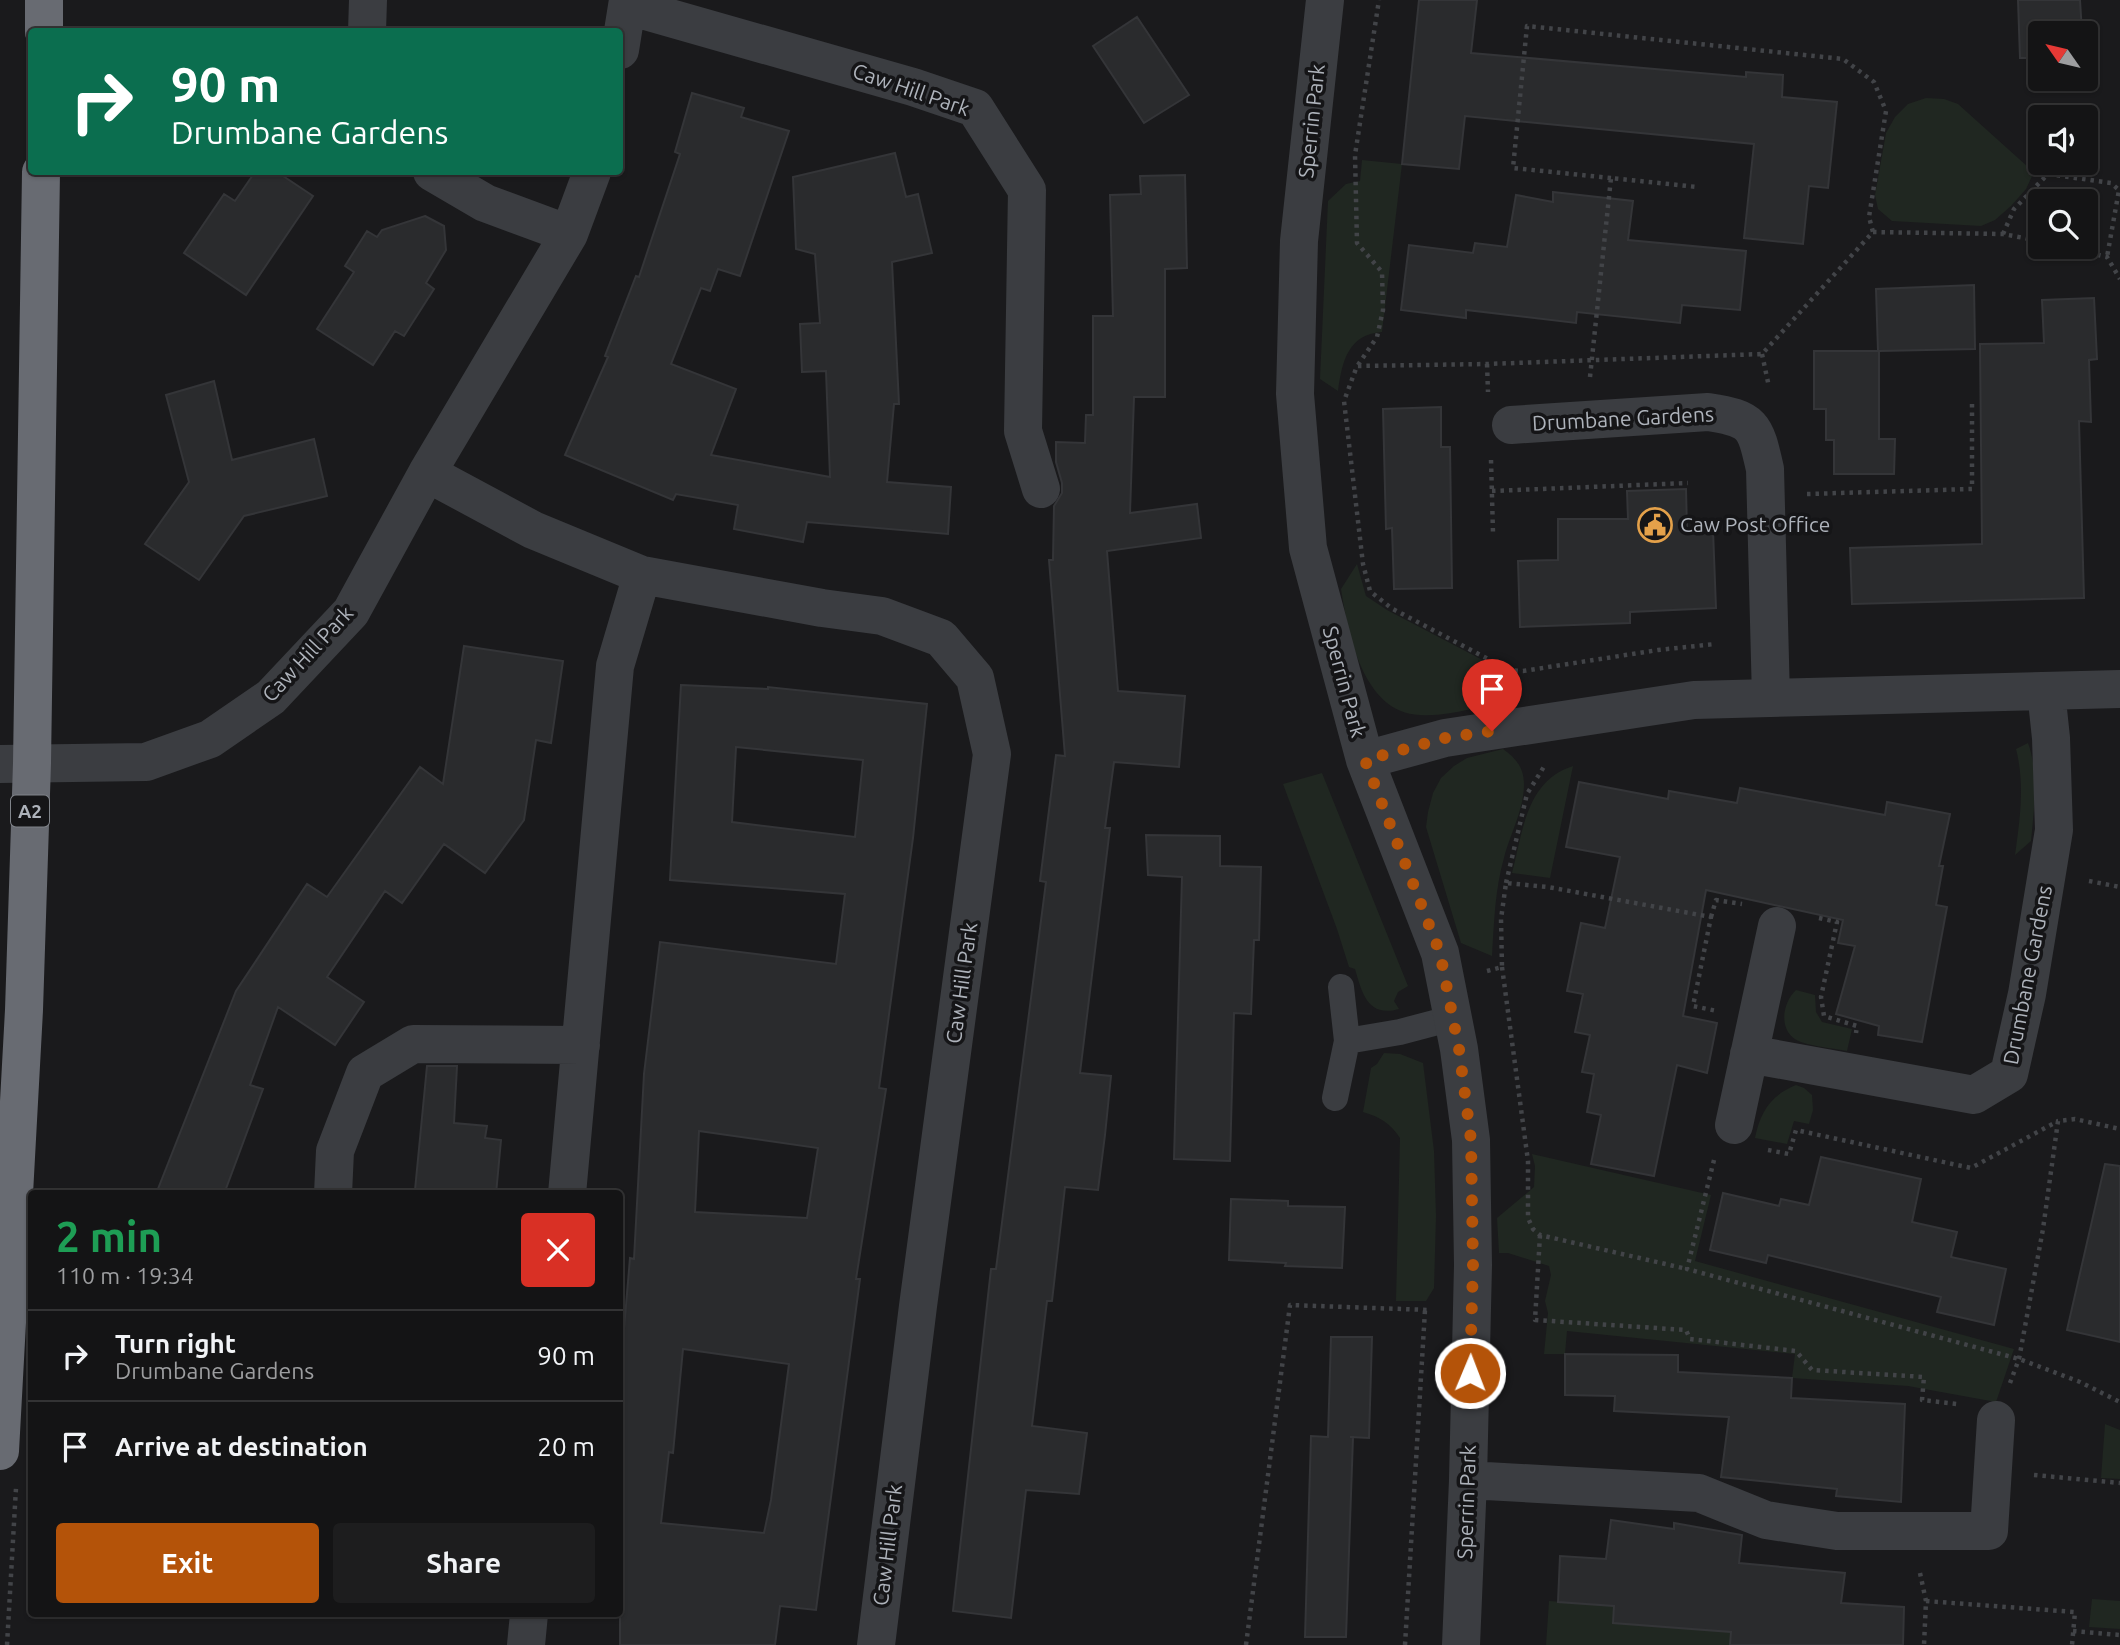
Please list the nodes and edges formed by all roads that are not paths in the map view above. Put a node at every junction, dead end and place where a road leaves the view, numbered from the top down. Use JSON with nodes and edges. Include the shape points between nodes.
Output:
{"nodes":[{"id":1,"x":44,"y":0,"type":"edge"},
{"id":2,"x":368,"y":0,"type":"edge"},
{"id":3,"x":1325,"y":0,"type":"edge"},
{"id":4,"x":628,"y":3,"type":"edge"},
{"id":5,"x":44,"y":28,"type":"edge"},
{"id":6,"x":366,"y":28,"type":"edge"},
{"id":7,"x":623,"y":32,"type":"edge"},
{"id":8,"x":41,"y":175,"type":"edge"},
{"id":9,"x":437,"y":175,"type":"edge"},
{"id":10,"x":591,"y":175,"type":"edge"},
{"id":11,"x":569,"y":234,"type":"junction"},
{"id":12,"x":1511,"y":425,"type":"dead end"},
{"id":13,"x":427,"y":473,"type":"junction"},
{"id":14,"x":1041,"y":489,"type":"dead end"},
{"id":15,"x":642,"y":575,"type":"junction"},
{"id":16,"x":2120,"y":689,"type":"edge"},
{"id":17,"x":2046,"y":691,"type":"junction"},
{"id":18,"x":1771,"y":698,"type":"junction"},
{"id":19,"x":1365,"y":760,"type":"junction"},
{"id":20,"x":16,"y":764,"type":"edge"},
{"id":21,"x":1777,"y":926,"type":"dead end"},
{"id":22,"x":1341,"y":987,"type":"dead end"},
{"id":23,"x":1449,"y":1001,"type":"junction"},
{"id":24,"x":1347,"y":1041,"type":"junction"},
{"id":25,"x":581,"y":1045,"type":"junction"},
{"id":26,"x":1749,"y":1054,"type":"junction"},
{"id":27,"x":1335,"y":1098,"type":"dead end"},
{"id":28,"x":1734,"y":1125,"type":"road end"},
{"id":29,"x":333,"y":1190,"type":"edge"},
{"id":30,"x":568,"y":1190,"type":"edge"},
{"id":31,"x":1998,"y":1414,"type":"road end"},
{"id":32,"x":0,"y":1451,"type":"edge"},
{"id":33,"x":1468,"y":1480,"type":"junction"},
{"id":34,"x":529,"y":1617,"type":"edge"},
{"id":35,"x":526,"y":1645,"type":"edge"},
{"id":36,"x":876,"y":1645,"type":"edge"},
{"id":37,"x":1461,"y":1645,"type":"edge"}],
"edges":[{"from":1,"to":5,"type":"highway"},
{"from":2,"to":6,"type":"street"},
{"from":3,"to":19,"type":"street","name":"Sperrin Park","via":[[1300,241],[1295,394],[1308,548]]},
{"from":4,"to":7,"type":"street","name":"Caw Hill Park"},
{"from":4,"to":14,"type":"street","name":"Caw Hill Park","via":[[975,108],[1027,190],[1023,431]]},
{"from":8,"to":20,"type":"highway","number":"A2"},
{"from":9,"to":11,"type":"street","via":[[485,203]]},
{"from":10,"to":11,"type":"street","name":"Caw Hill Park"},
{"from":11,"to":13,"type":"street","name":"Caw Hill Park"},
{"from":12,"to":18,"type":"street","name":"Drumbane Gardens","via":[[1708,412],[1739,417],[1758,436],[1765,469]]},
{"from":13,"to":15,"type":"street","name":"Caw Hill Park","via":[[533,530]]},
{"from":13,"to":20,"type":"street","name":"Caw Hill Park","via":[[351,611],[271,698],[210,739],[146,762]]},
{"from":15,"to":25,"type":"street","via":[[615,666]]},
{"from":15,"to":36,"type":"street","name":"Caw Hill Park","via":[[883,616],[940,638],[975,678],[992,754]]},
{"from":16,"to":17,"type":"street"},
{"from":17,"to":18,"type":"street"},
{"from":17,"to":26,"type":"street","name":"Drumbane Gardens","via":[[2053,830],[2027,994],[2009,1074],[1974,1095]]},
{"from":18,"to":19,"type":"street","via":[[1694,700],[1562,720],[1445,738]]},
{"from":19,"to":23,"type":"street","name":"Sperrin Park","via":[[1440,953]]},
{"from":20,"to":32,"type":"highway","number":"A2","via":[[24,1010]]},
{"from":21,"to":26,"type":"street"},
{"from":22,"to":24,"type":"lane"},
{"from":23,"to":24,"type":"lane","via":[[1400,1032]]},
{"from":23,"to":33,"type":"street","name":"Sperrin Park","via":[[1471,1140]]},
{"from":24,"to":27,"type":"lane"},
{"from":25,"to":29,"type":"street","via":[[413,1044],[377,1065],[365,1073],[335,1150]]},
{"from":25,"to":30,"type":"street"},
{"from":26,"to":28,"type":"street"},
{"from":31,"to":33,"type":"street","via":[[1989,1531],[1837,1531],[1766,1520],[1699,1493]]},
{"from":33,"to":37,"type":"street","name":"Sperrin Park"},
{"from":34,"to":35,"type":"street"}]}
